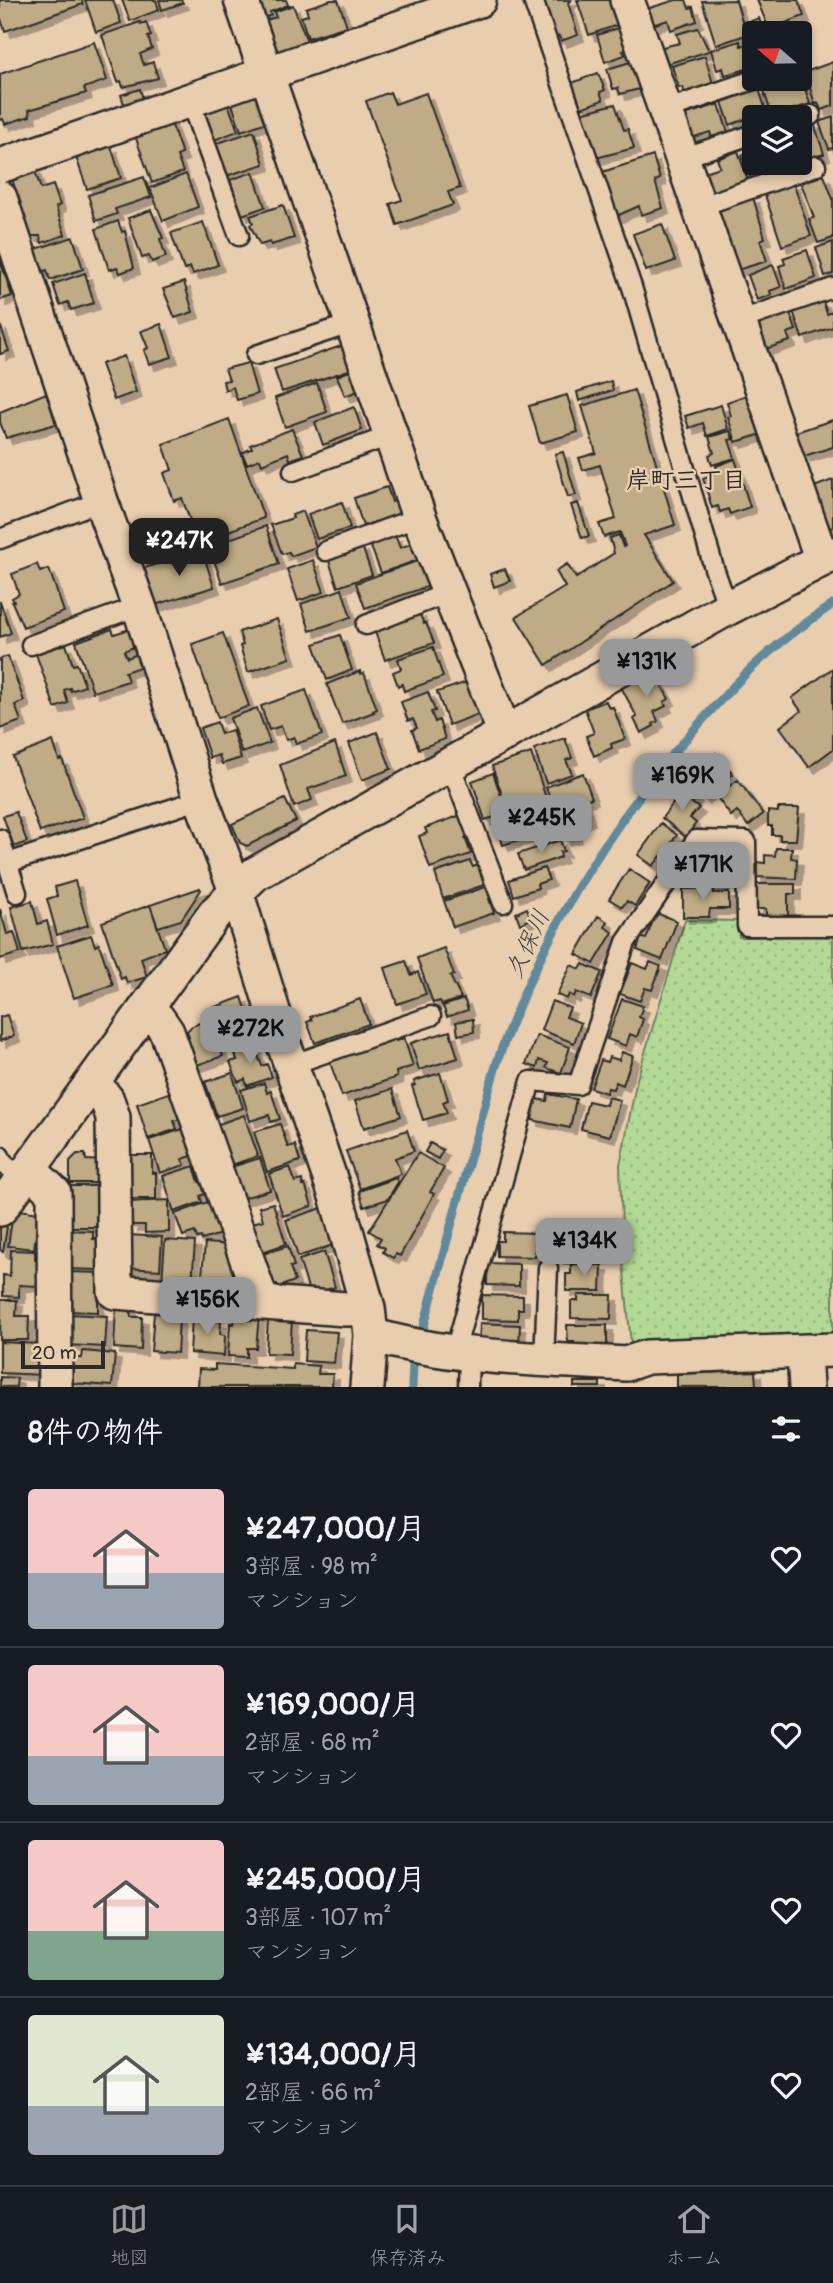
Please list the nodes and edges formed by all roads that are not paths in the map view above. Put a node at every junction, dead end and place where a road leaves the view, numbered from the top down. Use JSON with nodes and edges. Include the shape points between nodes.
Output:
{"nodes":[{"id":1,"x":241,"y":0,"type":"edge"},
{"id":2,"x":479,"y":0,"type":"edge"},
{"id":3,"x":533,"y":0,"type":"edge"},
{"id":4,"x":627,"y":0,"type":"edge"},
{"id":5,"x":268,"y":74,"type":"junction"},
{"id":6,"x":742,"y":84,"type":"edge"},
{"id":7,"x":190,"y":101,"type":"junction"},
{"id":8,"x":665,"y":110,"type":"junction"},
{"id":9,"x":742,"y":138,"type":"edge"},
{"id":10,"x":682,"y":158,"type":"junction"},
{"id":11,"x":0,"y":166,"type":"edge"},
{"id":12,"x":816,"y":166,"type":"dead end"},
{"id":13,"x":0,"y":198,"type":"edge"},
{"id":14,"x":699,"y":207,"type":"junction"},
{"id":15,"x":239,"y":236,"type":"dead end"},
{"id":16,"x":833,"y":288,"type":"edge"},
{"id":17,"x":738,"y":321,"type":"junction"},
{"id":18,"x":354,"y":323,"type":"junction"},
{"id":19,"x":256,"y":355,"type":"dead end"},
{"id":20,"x":392,"y":435,"type":"junction"},
{"id":21,"x":293,"y":471,"type":"dead end"},
{"id":22,"x":101,"y":500,"type":"junction"},
{"id":23,"x":419,"y":517,"type":"junction"},
{"id":24,"x":0,"y":539,"type":"edge"},
{"id":25,"x":326,"y":551,"type":"dead end"},
{"id":26,"x":827,"y":557,"type":"edge"},
{"id":27,"x":450,"y":592,"type":"junction"},
{"id":28,"x":139,"y":606,"type":"junction"},
{"id":29,"x":728,"y":608,"type":"junction"},
{"id":30,"x":366,"y":625,"type":"dead end"},
{"id":31,"x":31,"y":645,"type":"dead end"},
{"id":32,"x":505,"y":734,"type":"junction"},
{"id":33,"x":450,"y":764,"type":"junction"},
{"id":34,"x":201,"y":799,"type":"junction"},
{"id":35,"x":0,"y":839,"type":"edge"},
{"id":36,"x":8,"y":863,"type":"junction"},
{"id":37,"x":236,"y":891,"type":"junction"},
{"id":38,"x":17,"y":893,"type":"dead end"},
{"id":39,"x":503,"y":903,"type":"dead end"},
{"id":40,"x":833,"y":926,"type":"edge"},
{"id":41,"x":146,"y":1008,"type":"junction"},
{"id":42,"x":431,"y":1016,"type":"dead end"},
{"id":43,"x":291,"y":1065,"type":"junction"},
{"id":44,"x":93,"y":1082,"type":"junction"},
{"id":45,"x":0,"y":1156,"type":"edge"},
{"id":46,"x":27,"y":1174,"type":"junction"},
{"id":47,"x":0,"y":1209,"type":"edge"},
{"id":48,"x":548,"y":1268,"type":"dead end"},
{"id":49,"x":262,"y":1302,"type":"junction"},
{"id":50,"x":378,"y":1329,"type":"junction"},
{"id":51,"x":819,"y":1351,"type":"edge"},
{"id":52,"x":544,"y":1360,"type":"junction"},
{"id":53,"x":459,"y":1362,"type":"edge"},
{"id":54,"x":55,"y":1387,"type":"edge"},
{"id":55,"x":367,"y":1387,"type":"edge"},
{"id":56,"x":806,"y":1387,"type":"edge"}],
"edges":[{"from":1,"to":5,"type":"street"},
{"from":2,"to":5,"type":"street"},
{"from":3,"to":29,"type":"lane","via":[[632,287]]},
{"from":4,"to":8,"type":"street"},
{"from":5,"to":7,"type":"street"},
{"from":5,"to":18,"type":"street"},
{"from":6,"to":8,"type":"lane"},
{"from":7,"to":11,"type":"street"},
{"from":7,"to":15,"type":"lane"},
{"from":8,"to":10,"type":"street"},
{"from":9,"to":10,"type":"lane"},
{"from":10,"to":14,"type":"street"},
{"from":12,"to":14,"type":"lane"},
{"from":13,"to":22,"type":"street"},
{"from":14,"to":17,"type":"street"},
{"from":16,"to":17,"type":"lane"},
{"from":17,"to":26,"type":"street"},
{"from":18,"to":19,"type":"lane"},
{"from":18,"to":20,"type":"street"},
{"from":20,"to":21,"type":"lane"},
{"from":20,"to":23,"type":"street"},
{"from":22,"to":24,"type":"lane"},
{"from":22,"to":28,"type":"street"},
{"from":23,"to":25,"type":"lane"},
{"from":23,"to":27,"type":"street"},
{"from":26,"to":29,"type":"street"},
{"from":27,"to":30,"type":"lane"},
{"from":27,"to":32,"type":"street"},
{"from":28,"to":31,"type":"lane"},
{"from":28,"to":34,"type":"street"},
{"from":29,"to":32,"type":"street"},
{"from":32,"to":33,"type":"street"},
{"from":33,"to":37,"type":"street","via":[[272,863]]},
{"from":33,"to":39,"type":"lane"},
{"from":34,"to":36,"type":"lane"},
{"from":34,"to":37,"type":"street"},
{"from":35,"to":36,"type":"lane"},
{"from":36,"to":38,"type":"lane"},
{"from":37,"to":41,"type":"street"},
{"from":37,"to":43,"type":"street"},
{"from":40,"to":53,"type":"lane","via":[[747,926],[746,842],[696,840],[626,942],[578,1085],[531,1081]]},
{"from":41,"to":44,"type":"street"},
{"from":41,"to":49,"type":"street","via":[[167,1032]]},
{"from":42,"to":43,"type":"lane"},
{"from":43,"to":50,"type":"street"},
{"from":44,"to":46,"type":"street"},
{"from":44,"to":49,"type":"street","via":[[113,1117],[115,1292]]},
{"from":45,"to":46,"type":"lane","via":[[5,1165]]},
{"from":46,"to":47,"type":"street"},
{"from":46,"to":54,"type":"street","via":[[54,1193]]},
{"from":48,"to":52,"type":"lane"},
{"from":49,"to":50,"type":"street","via":[[346,1309]]},
{"from":50,"to":53,"type":"street"},
{"from":50,"to":55,"type":"street"},
{"from":51,"to":52,"type":"street","via":[[647,1357],[626,1364]]},
{"from":51,"to":56,"type":"street"},
{"from":52,"to":53,"type":"street"}]}
